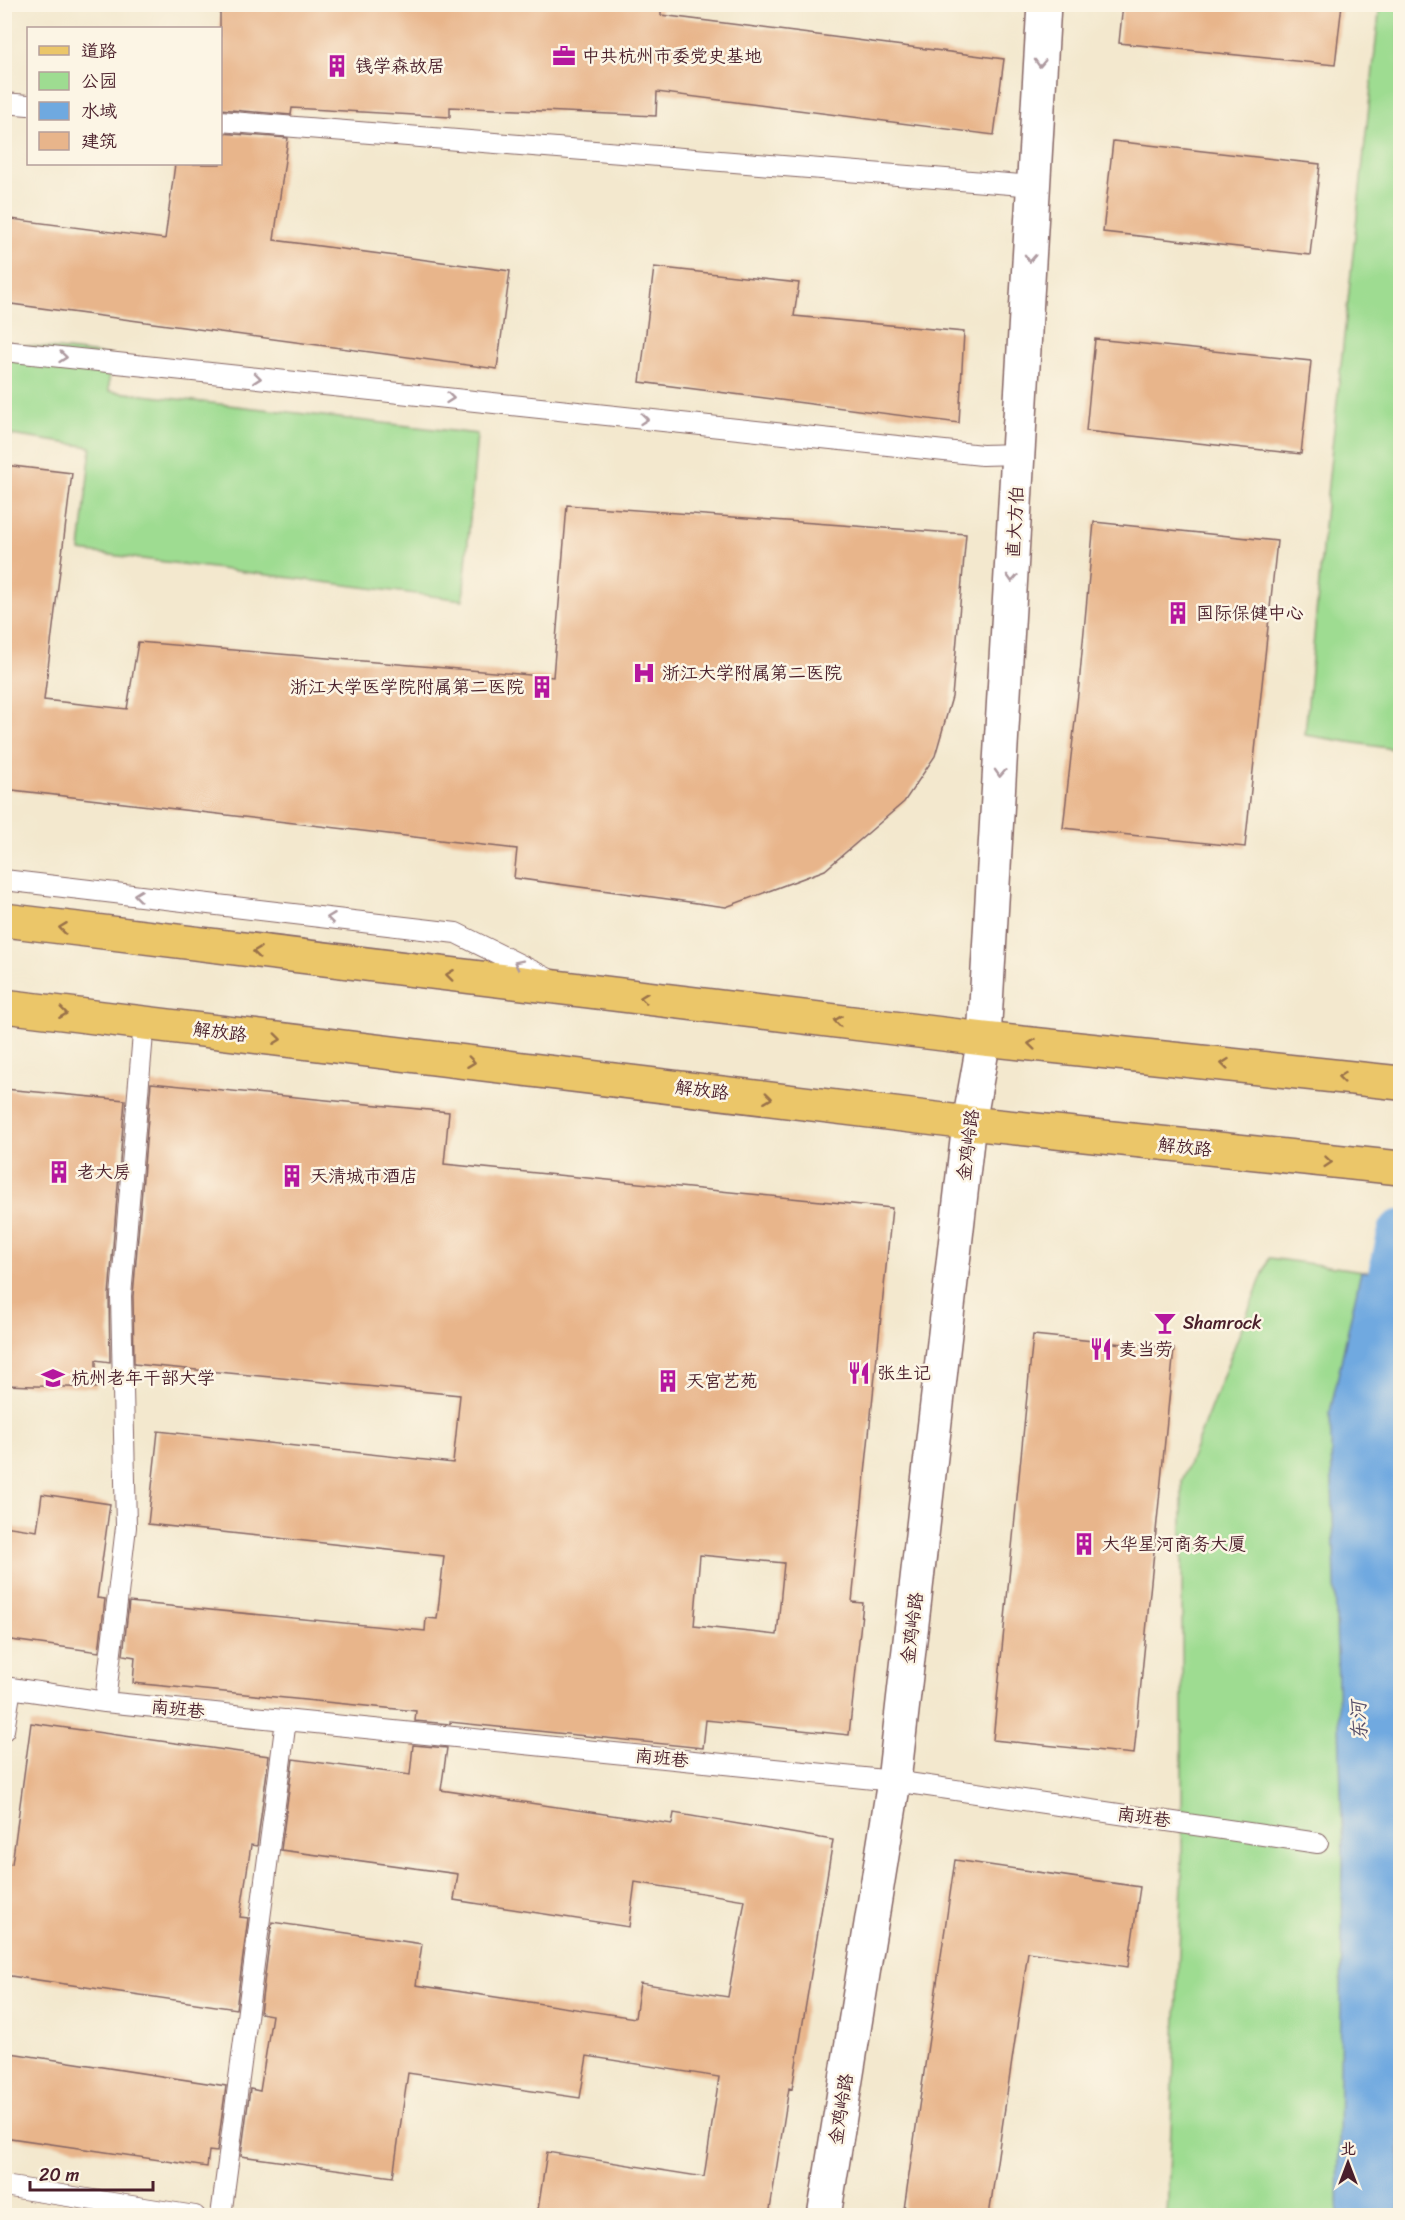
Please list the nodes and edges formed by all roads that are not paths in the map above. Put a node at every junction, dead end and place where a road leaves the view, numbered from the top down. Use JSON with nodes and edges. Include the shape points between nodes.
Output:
{"nodes":[{"id":1,"x":1044,"y":4,"type":"edge"},
{"id":2,"x":4,"y":103,"type":"edge"},
{"id":3,"x":27,"y":105,"type":"edge"},
{"id":4,"x":222,"y":121,"type":"edge"},
{"id":5,"x":1034,"y":186,"type":"junction"},
{"id":6,"x":4,"y":351,"type":"edge"},
{"id":7,"x":1019,"y":454,"type":"junction"},
{"id":8,"x":4,"y":880,"type":"edge"},
{"id":9,"x":4,"y":920,"type":"edge"},
{"id":10,"x":571,"y":989,"type":"junction"},
{"id":11,"x":4,"y":1006,"type":"edge"},
{"id":12,"x":144,"y":1023,"type":"junction"},
{"id":13,"x":984,"y":1039,"type":"junction"},
{"id":14,"x":1401,"y":1083,"type":"edge"},
{"id":15,"x":969,"y":1123,"type":"junction"},
{"id":16,"x":1401,"y":1168,"type":"edge"},
{"id":17,"x":8,"y":1688,"type":"edge"},
{"id":18,"x":105,"y":1702,"type":"junction"},
{"id":19,"x":286,"y":1720,"type":"junction"},
{"id":20,"x":4,"y":1730,"type":"edge"},
{"id":21,"x":894,"y":1781,"type":"junction"},
{"id":22,"x":1318,"y":1843,"type":"dead end"},
{"id":23,"x":4,"y":2186,"type":"edge"},
{"id":24,"x":195,"y":2216,"type":"edge"},
{"id":25,"x":221,"y":2216,"type":"edge"},
{"id":26,"x":824,"y":2216,"type":"edge"}],
"edges":[{"from":1,"to":5,"type":"street","name":"直大方伯","one_way":true},
{"from":2,"to":3,"type":"lane"},
{"from":4,"to":5,"type":"lane"},
{"from":5,"to":7,"type":"street","name":"直大方伯","one_way":true},
{"from":6,"to":7,"type":"lane","one_way":true,"via":[[970,454]]},
{"from":7,"to":13,"type":"street","name":"直大方伯","one_way":true},
{"from":10,"to":8,"type":"lane","one_way":true,"via":[[456,933]]},
{"from":10,"to":9,"type":"main road","one_way":true},
{"from":13,"to":10,"type":"main road","one_way":true},
{"from":11,"to":12,"type":"main road","name":"解放路","one_way":true},
{"from":12,"to":15,"type":"main road","name":"解放路","one_way":true},
{"from":12,"to":18,"type":"lane","via":[[121,1296],[126,1527]]},
{"from":14,"to":13,"type":"main road","one_way":true},
{"from":13,"to":15,"type":"street","name":"金鸡岭路"},
{"from":15,"to":16,"type":"main road","name":"解放路","one_way":true},
{"from":15,"to":21,"type":"street","name":"金鸡岭路"},
{"from":17,"to":18,"type":"lane","name":"南班巷"},
{"from":17,"to":20,"type":"lane"},
{"from":18,"to":19,"type":"lane","name":"南班巷"},
{"from":19,"to":21,"type":"lane","name":"南班巷"},
{"from":19,"to":25,"type":"lane"},
{"from":21,"to":22,"type":"lane","name":"南班巷"},
{"from":21,"to":26,"type":"street","name":"金鸡岭路"},
{"from":23,"to":24,"type":"lane"}]}
